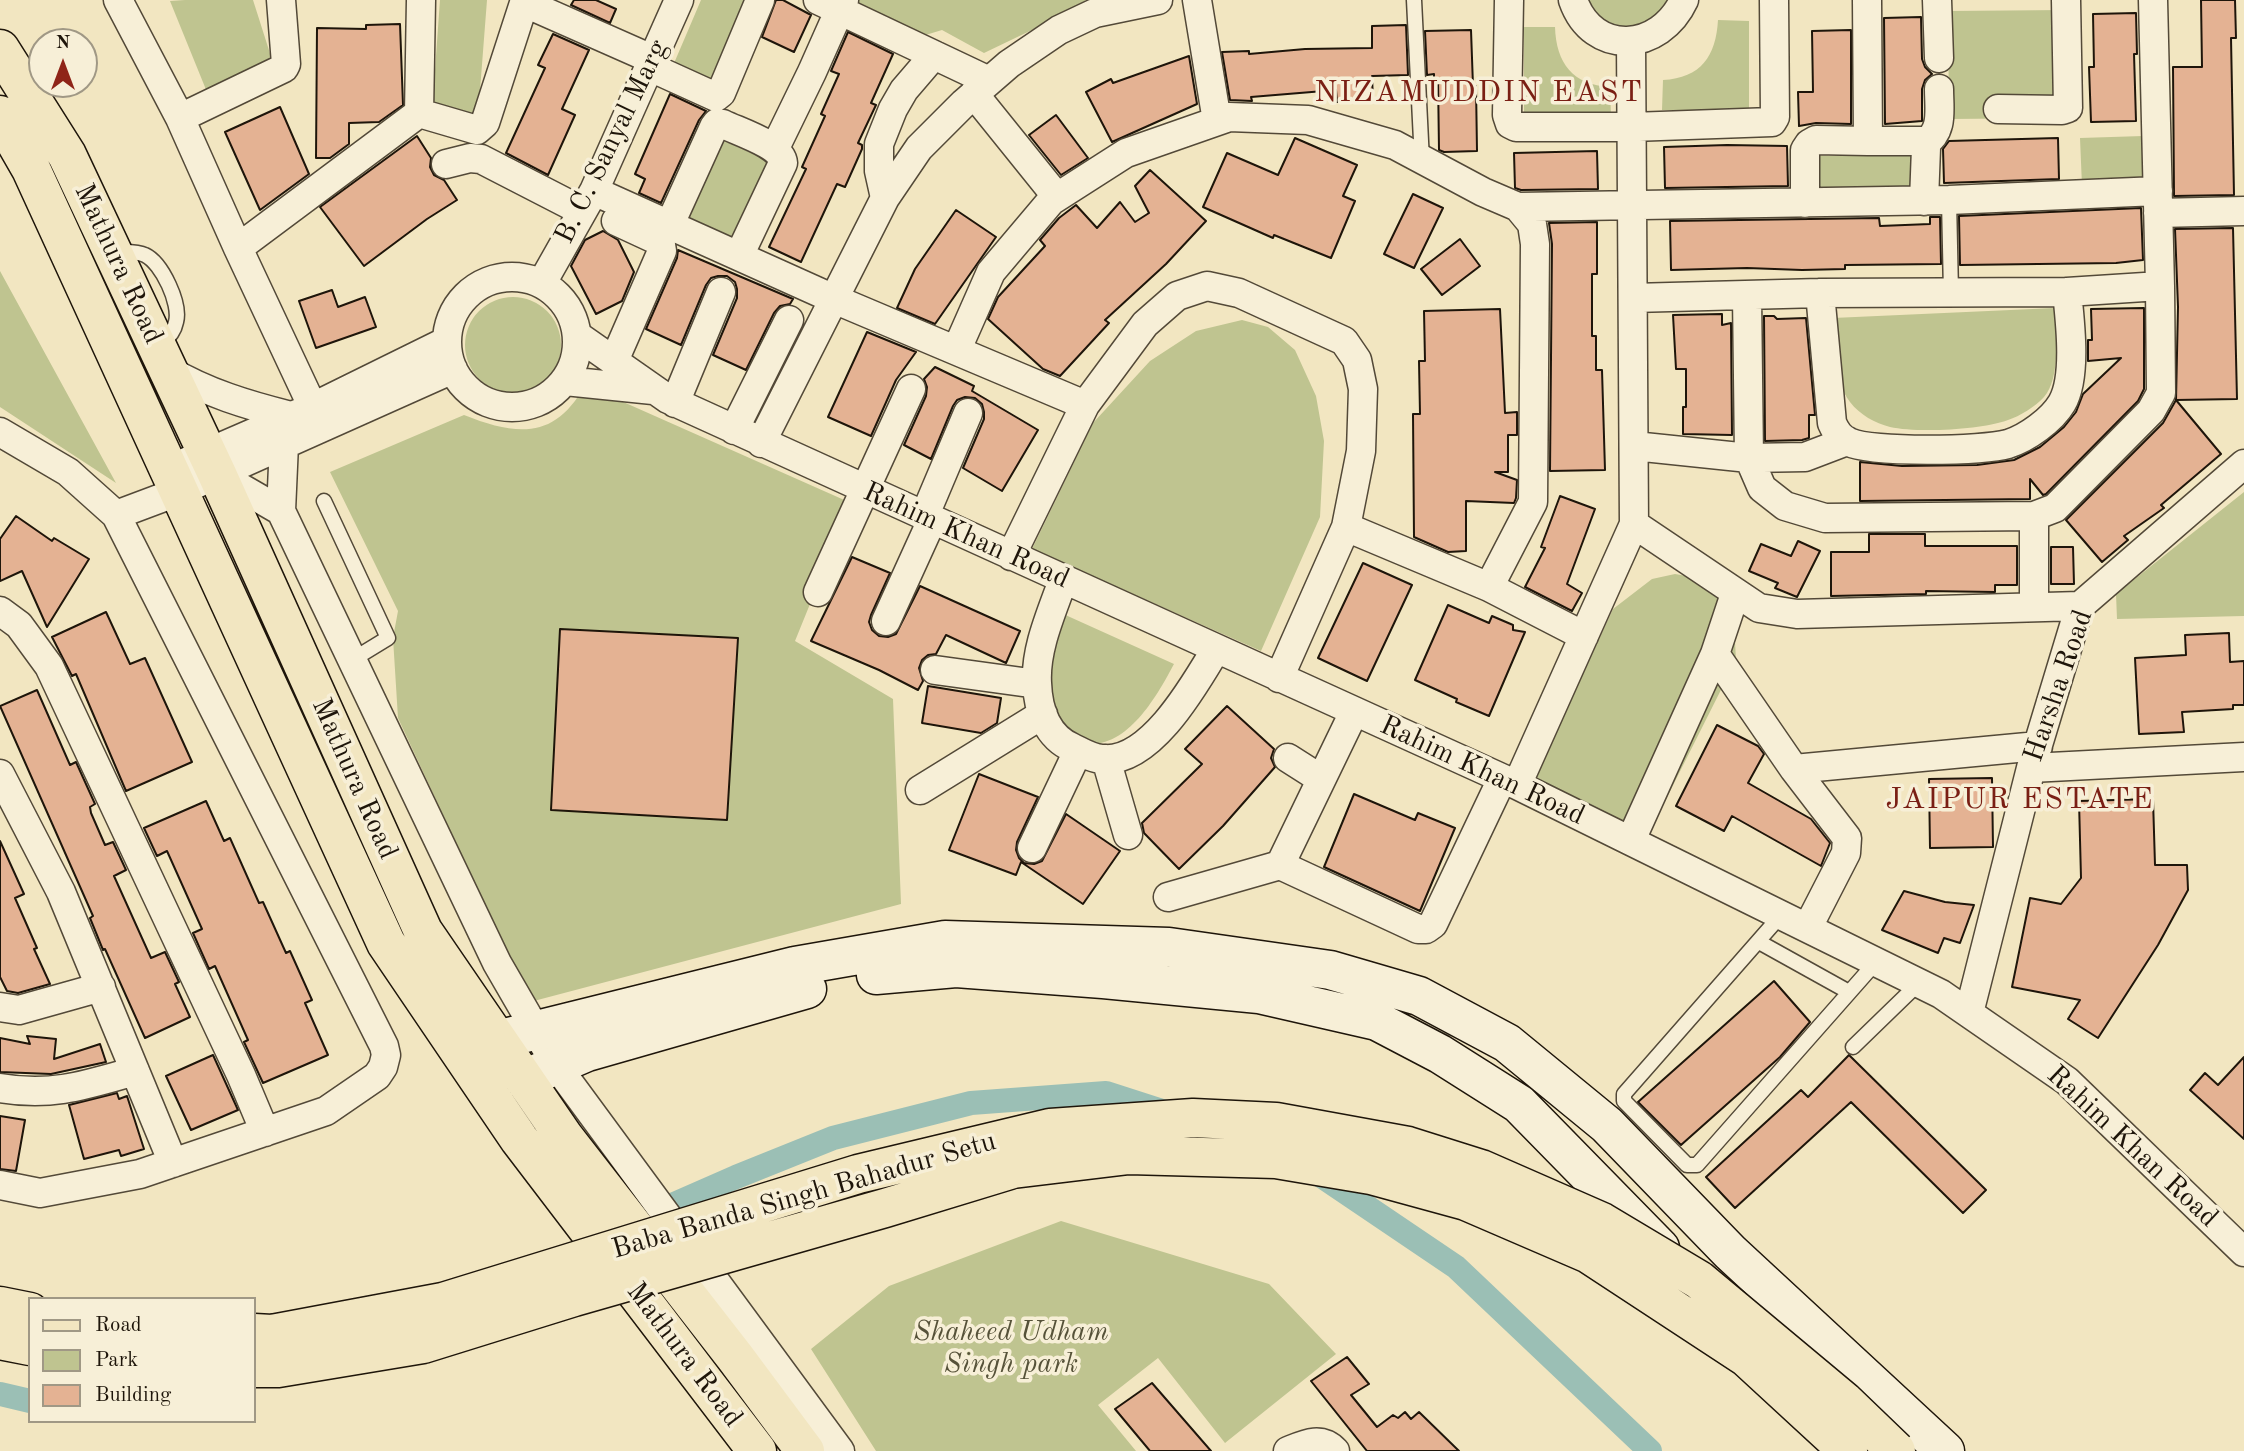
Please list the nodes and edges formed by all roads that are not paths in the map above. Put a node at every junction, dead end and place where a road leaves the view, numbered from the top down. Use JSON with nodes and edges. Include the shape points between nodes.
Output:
{"nodes":[{"id":1,"x":118,"y":0,"type":"edge"},
{"id":2,"x":281,"y":0,"type":"edge"},
{"id":3,"x":421,"y":0,"type":"edge"},
{"id":4,"x":679,"y":0,"type":"edge"},
{"id":5,"x":760,"y":0,"type":"edge"},
{"id":6,"x":1158,"y":0,"type":"edge"},
{"id":7,"x":1196,"y":0,"type":"edge"},
{"id":8,"x":1414,"y":0,"type":"edge"},
{"id":9,"x":1509,"y":0,"type":"edge"},
{"id":10,"x":1573,"y":0,"type":"edge"},
{"id":11,"x":1684,"y":0,"type":"edge"},
{"id":12,"x":1774,"y":0,"type":"edge"},
{"id":13,"x":1867,"y":0,"type":"edge"},
{"id":14,"x":1937,"y":0,"type":"edge"},
{"id":15,"x":2066,"y":0,"type":"edge"},
{"id":16,"x":2153,"y":0,"type":"edge"},
{"id":17,"x":525,"y":1,"type":"edge"},
{"id":18,"x":834,"y":3,"type":"edge"},
{"id":19,"x":1095,"y":7,"type":"edge"},
{"id":20,"x":1631,"y":41,"type":"junction"},
{"id":21,"x":0,"y":49,"type":"edge"},
{"id":22,"x":934,"y":55,"type":"junction"},
{"id":23,"x":1939,"y":58,"type":"dead end"},
{"id":24,"x":652,"y":64,"type":"junction"},
{"id":25,"x":981,"y":87,"type":"junction"},
{"id":26,"x":1939,"y":89,"type":"dead end"},
{"id":27,"x":1878,"y":90,"type":"dead end"},
{"id":28,"x":1998,"y":109,"type":"dead end"},
{"id":29,"x":419,"y":113,"type":"junction"},
{"id":30,"x":180,"y":118,"type":"junction"},
{"id":31,"x":1217,"y":121,"type":"junction"},
{"id":32,"x":1632,"y":127,"type":"junction"},
{"id":33,"x":5,"y":134,"type":"edge"},
{"id":34,"x":1873,"y":141,"type":"junction"},
{"id":35,"x":1924,"y":144,"type":"junction"},
{"id":36,"x":775,"y":148,"type":"junction"},
{"id":37,"x":1422,"y":161,"type":"junction"},
{"id":38,"x":446,"y":164,"type":"dead end"},
{"id":39,"x":1057,"y":197,"type":"junction"},
{"id":40,"x":885,"y":198,"type":"junction"},
{"id":41,"x":1937,"y":200,"type":"junction"},
{"id":42,"x":2158,"y":202,"type":"junction"},
{"id":43,"x":587,"y":203,"type":"junction"},
{"id":44,"x":1805,"y":203,"type":"junction"},
{"id":45,"x":1632,"y":206,"type":"junction"},
{"id":46,"x":1518,"y":207,"type":"junction"},
{"id":47,"x":2244,"y":211,"type":"edge"},
{"id":48,"x":670,"y":225,"type":"junction"},
{"id":49,"x":238,"y":248,"type":"junction"},
{"id":50,"x":739,"y":256,"type":"junction"},
{"id":51,"x":542,"y":283,"type":"junction"},
{"id":52,"x":2160,"y":286,"type":"junction"},
{"id":53,"x":722,"y":292,"type":"dead end"},
{"id":54,"x":2067,"y":292,"type":"junction"},
{"id":55,"x":1820,"y":293,"type":"junction"},
{"id":56,"x":1951,"y":293,"type":"junction"},
{"id":57,"x":1747,"y":295,"type":"junction"},
{"id":58,"x":1633,"y":298,"type":"junction"},
{"id":59,"x":834,"y":299,"type":"junction"},
{"id":60,"x":578,"y":335,"type":"junction"},
{"id":61,"x":447,"y":341,"type":"junction"},
{"id":62,"x":957,"y":349,"type":"junction"},
{"id":63,"x":807,"y":353,"type":"junction"},
{"id":64,"x":162,"y":359,"type":"junction"},
{"id":65,"x":614,"y":361,"type":"junction"},
{"id":66,"x":453,"y":369,"type":"junction"},
{"id":67,"x":565,"y":381,"type":"junction"},
{"id":68,"x":911,"y":389,"type":"dead end"},
{"id":69,"x":665,"y":397,"type":"junction"},
{"id":70,"x":1085,"y":405,"type":"junction"},
{"id":71,"x":968,"y":413,"type":"dead end"},
{"id":72,"x":309,"y":417,"type":"junction"},
{"id":73,"x":734,"y":430,"type":"junction"},
{"id":74,"x":0,"y":432,"type":"edge"},
{"id":75,"x":1847,"y":441,"type":"junction"},
{"id":76,"x":761,"y":443,"type":"junction"},
{"id":77,"x":285,"y":444,"type":"junction"},
{"id":78,"x":1634,"y":446,"type":"junction"},
{"id":79,"x":1749,"y":458,"type":"junction"},
{"id":80,"x":212,"y":464,"type":"junction"},
{"id":81,"x":2244,"y":464,"type":"edge"},
{"id":82,"x":175,"y":480,"type":"junction"},
{"id":83,"x":866,"y":490,"type":"junction"},
{"id":84,"x":324,"y":500,"type":"dead end"},
{"id":85,"x":281,"y":511,"type":"junction"},
{"id":86,"x":116,"y":515,"type":"junction"},
{"id":87,"x":2034,"y":516,"type":"junction"},
{"id":88,"x":935,"y":522,"type":"junction"},
{"id":89,"x":1634,"y":524,"type":"junction"},
{"id":90,"x":1346,"y":527,"type":"junction"},
{"id":91,"x":1011,"y":556,"type":"junction"},
{"id":92,"x":1063,"y":580,"type":"junction"},
{"id":93,"x":924,"y":584,"type":"dead end"},
{"id":94,"x":1489,"y":587,"type":"junction"},
{"id":95,"x":818,"y":592,"type":"dead end"},
{"id":96,"x":1735,"y":594,"type":"junction"},
{"id":97,"x":2080,"y":606,"type":"junction"},
{"id":98,"x":2034,"y":607,"type":"junction"},
{"id":99,"x":0,"y":611,"type":"edge"},
{"id":100,"x":886,"y":621,"type":"dead end"},
{"id":101,"x":1584,"y":636,"type":"junction"},
{"id":102,"x":1216,"y":649,"type":"junction"},
{"id":103,"x":1715,"y":654,"type":"junction"},
{"id":104,"x":352,"y":660,"type":"junction"},
{"id":105,"x":942,"y":666,"type":"dead end"},
{"id":106,"x":1037,"y":678,"type":"junction"},
{"id":107,"x":1279,"y":678,"type":"junction"},
{"id":108,"x":1354,"y":712,"type":"junction"},
{"id":109,"x":1042,"y":714,"type":"junction"},
{"id":110,"x":1078,"y":751,"type":"junction"},
{"id":111,"x":2034,"y":757,"type":"junction"},
{"id":112,"x":2244,"y":757,"type":"edge"},
{"id":113,"x":1288,"y":758,"type":"dead end"},
{"id":114,"x":1106,"y":759,"type":"junction"},
{"id":115,"x":1794,"y":769,"type":"junction"},
{"id":116,"x":0,"y":774,"type":"edge"},
{"id":117,"x":1321,"y":779,"type":"junction"},
{"id":118,"x":1510,"y":782,"type":"junction"},
{"id":119,"x":920,"y":790,"type":"dead end"},
{"id":120,"x":1128,"y":835,"type":"dead end"},
{"id":121,"x":1631,"y":841,"type":"junction"},
{"id":122,"x":1032,"y":848,"type":"dead end"},
{"id":123,"x":1280,"y":866,"type":"junction"},
{"id":124,"x":1168,"y":897,"type":"dead end"},
{"id":125,"x":1782,"y":914,"type":"junction"},
{"id":126,"x":1808,"y":927,"type":"junction"},
{"id":127,"x":1759,"y":942,"type":"junction"},
{"id":128,"x":1877,"y":961,"type":"junction"},
{"id":129,"x":1919,"y":983,"type":"junction"},
{"id":130,"x":101,"y":987,"type":"junction"},
{"id":131,"x":1849,"y":992,"type":"junction"},
{"id":132,"x":0,"y":1006,"type":"edge"},
{"id":133,"x":1969,"y":1013,"type":"junction"},
{"id":134,"x":537,"y":1030,"type":"junction"},
{"id":135,"x":497,"y":1040,"type":"junction"},
{"id":136,"x":1853,"y":1047,"type":"dead end"},
{"id":137,"x":135,"y":1071,"type":"junction"},
{"id":138,"x":540,"y":1072,"type":"junction"},
{"id":139,"x":0,"y":1088,"type":"edge"},
{"id":140,"x":265,"y":1132,"type":"junction"},
{"id":141,"x":173,"y":1163,"type":"junction"},
{"id":142,"x":0,"y":1185,"type":"edge"},
{"id":143,"x":2244,"y":1252,"type":"edge"},
{"id":144,"x":0,"y":1306,"type":"edge"},
{"id":145,"x":28,"y":1312,"type":"edge"},
{"id":146,"x":256,"y":1333,"type":"edge"},
{"id":147,"x":0,"y":1340,"type":"edge"},
{"id":148,"x":743,"y":1342,"type":"junction"},
{"id":149,"x":28,"y":1346,"type":"edge"},
{"id":150,"x":256,"y":1368,"type":"edge"},
{"id":151,"x":758,"y":1451,"type":"edge"},
{"id":152,"x":804,"y":1451,"type":"edge"},
{"id":153,"x":840,"y":1451,"type":"edge"},
{"id":154,"x":1288,"y":1451,"type":"edge"},
{"id":155,"x":1335,"y":1451,"type":"edge"},
{"id":156,"x":1848,"y":1451,"type":"edge"},
{"id":157,"x":1866,"y":1451,"type":"edge"},
{"id":158,"x":1896,"y":1451,"type":"edge"},
{"id":159,"x":1945,"y":1451,"type":"edge"}],
"edges":[{"from":1,"to":30,"type":"street"},
{"from":2,"to":30,"type":"street","via":[[284,68]]},
{"from":3,"to":29,"type":"street"},
{"from":4,"to":24,"type":"street","name":"B. C. Sanyal Marg"},
{"from":5,"to":24,"type":"street","via":[[716,97]]},
{"from":6,"to":19,"type":"street"},
{"from":7,"to":31,"type":"street"},
{"from":8,"to":37,"type":"lane"},
{"from":9,"to":32,"type":"street","via":[[1510,124]]},
{"from":10,"to":20,"type":"street","via":[[1582,19],[1596,32]]},
{"from":11,"to":20,"type":"street","via":[[1665,28]]},
{"from":12,"to":32,"type":"street","via":[[1772,122]]},
{"from":13,"to":34,"type":"street"},
{"from":14,"to":23,"type":"street"},
{"from":15,"to":28,"type":"street","via":[[2068,108]]},
{"from":16,"to":42,"type":"street"},
{"from":17,"to":24,"type":"street"},
{"from":17,"to":29,"type":"street","via":[[481,127],[477,130]]},
{"from":18,"to":22,"type":"street"},
{"from":18,"to":36,"type":"street"},
{"from":19,"to":25,"type":"street"},
{"from":20,"to":32,"type":"street"},
{"from":21,"to":64,"type":"main road","name":"Mathura Road","via":[[67,155]]},
{"from":22,"to":25,"type":"street"},
{"from":22,"to":40,"type":"street","via":[[904,90],[879,144]]},
{"from":24,"to":43,"type":"street","name":"B. C. Sanyal Marg"},
{"from":25,"to":39,"type":"street"},
{"from":25,"to":40,"type":"street","via":[[919,148]]},
{"from":26,"to":35,"type":"street","via":[[1939,124]]},
{"from":27,"to":34,"type":"street"},
{"from":29,"to":49,"type":"street"},
{"from":30,"to":49,"type":"street"},
{"from":31,"to":37,"type":"street","via":[[1229,117],[1308,120],[1395,145]]},
{"from":31,"to":39,"type":"street","via":[[1126,153]]},
{"from":32,"to":45,"type":"street"},
{"from":33,"to":82,"type":"main road","name":"Mathura Road","via":[[31,169]]},
{"from":34,"to":35,"type":"street"},
{"from":34,"to":44,"type":"street","via":[[1816,140],[1809,144],[1805,150]]},
{"from":35,"to":41,"type":"street"},
{"from":36,"to":48,"type":"street","via":[[717,123]]},
{"from":36,"to":50,"type":"street","via":[[783,163]]},
{"from":37,"to":46,"type":"street"},
{"from":38,"to":43,"type":"street","via":[[481,159]]},
{"from":39,"to":62,"type":"street","via":[[991,272]]},
{"from":40,"to":59,"type":"street"},
{"from":41,"to":42,"type":"street"},
{"from":41,"to":44,"type":"street"},
{"from":41,"to":56,"type":"lane"},
{"from":42,"to":47,"type":"street"},
{"from":42,"to":52,"type":"street"},
{"from":43,"to":48,"type":"street"},
{"from":43,"to":51,"type":"street","name":"B. C. Sanyal Marg"},
{"from":43,"to":65,"type":"street","via":[[660,245],[661,256]]},
{"from":44,"to":45,"type":"street"},
{"from":45,"to":46,"type":"street"},
{"from":45,"to":58,"type":"street"},
{"from":46,"to":94,"type":"street","via":[[1532,225],[1535,244],[1535,487],[1533,502]]},
{"from":48,"to":50,"type":"street"},
{"from":49,"to":72,"type":"street"},
{"from":50,"to":59,"type":"street"},
{"from":51,"to":60,"type":"street","via":[[560,296]]},
{"from":51,"to":61,"type":"street","via":[[502,277],[483,283],[454,311]]},
{"from":52,"to":54,"type":"street"},
{"from":52,"to":87,"type":"street","via":[[2161,393],[2151,411],[2055,509]]},
{"from":53,"to":69,"type":"street"},
{"from":54,"to":56,"type":"street"},
{"from":54,"to":75,"type":"street","via":[[2071,341],[2064,400],[2023,438],[1992,447],[1907,449]]},
{"from":55,"to":56,"type":"street"},
{"from":55,"to":57,"type":"street"},
{"from":55,"to":75,"type":"street","via":[[1832,423]]},
{"from":57,"to":58,"type":"street"},
{"from":57,"to":79,"type":"street"},
{"from":58,"to":78,"type":"street"},
{"from":59,"to":62,"type":"street"},
{"from":59,"to":63,"type":"street"},
{"from":60,"to":65,"type":"street","name":"Rahim Khan Road"},
{"from":60,"to":67,"type":"street","via":[[576,357]]},
{"from":61,"to":66,"type":"street"},
{"from":61,"to":72,"type":"street"},
{"from":62,"to":70,"type":"street"},
{"from":63,"to":73,"type":"street","via":[[785,330]]},
{"from":63,"to":76,"type":"street"},
{"from":64,"to":72,"type":"street","via":[[193,385],[236,402]]},
{"from":64,"to":80,"type":"main road","name":"Mathura Road"},
{"from":65,"to":69,"type":"street","name":"Rahim Khan Road"},
{"from":66,"to":67,"type":"street","via":[[480,399],[499,406],[539,402]]},
{"from":66,"to":72,"type":"street"},
{"from":67,"to":69,"type":"street","name":"Rahim Khan Road"},
{"from":68,"to":83,"type":"street"},
{"from":69,"to":73,"type":"street","name":"Rahim Khan Road"},
{"from":70,"to":90,"type":"street","via":[[1145,324],[1177,296],[1207,286],[1239,293],[1344,341],[1357,360],[1363,390],[1361,451]]},
{"from":70,"to":91,"type":"street"},
{"from":71,"to":88,"type":"street"},
{"from":72,"to":77,"type":"street"},
{"from":72,"to":80,"type":"street"},
{"from":73,"to":76,"type":"street","name":"Rahim Khan Road"},
{"from":74,"to":86,"type":"street","via":[[68,472]]},
{"from":75,"to":79,"type":"street","via":[[1805,457]]},
{"from":76,"to":83,"type":"street","name":"Rahim Khan Road"},
{"from":77,"to":80,"type":"street"},
{"from":77,"to":85,"type":"street"},
{"from":78,"to":79,"type":"street"},
{"from":78,"to":89,"type":"street"},
{"from":79,"to":87,"type":"street","via":[[1762,488],[1785,506],[1825,518]]},
{"from":80,"to":82,"type":"street"},
{"from":80,"to":85,"type":"street"},
{"from":80,"to":135,"type":"main road","name":"Mathura Road","via":[[423,931]]},
{"from":81,"to":97,"type":"street","name":"Harsha Road"},
{"from":82,"to":86,"type":"street"},
{"from":82,"to":151,"type":"main road","name":"Mathura Road","bridge":true,"via":[[386,943],[519,1139]]},
{"from":83,"to":88,"type":"street","name":"Rahim Khan Road"},
{"from":83,"to":95,"type":"street"},
{"from":84,"to":104,"type":"lane","via":[[388,638]]},
{"from":85,"to":104,"type":"street"},
{"from":86,"to":140,"type":"street","via":[[384,1046],[386,1055],[377,1076],[326,1111]]},
{"from":87,"to":98,"type":"street"},
{"from":88,"to":91,"type":"street","name":"Rahim Khan Road"},
{"from":88,"to":93,"type":"street"},
{"from":88,"to":100,"type":"street"},
{"from":89,"to":96,"type":"street"},
{"from":89,"to":101,"type":"street"},
{"from":90,"to":94,"type":"street"},
{"from":90,"to":107,"type":"street"},
{"from":91,"to":92,"type":"street","name":"Rahim Khan Road"},
{"from":92,"to":102,"type":"street","name":"Rahim Khan Road"},
{"from":92,"to":106,"type":"street","via":[[1043,640]]},
{"from":94,"to":101,"type":"street"},
{"from":96,"to":98,"type":"street","via":[[1759,608],[1797,614]]},
{"from":96,"to":103,"type":"street"},
{"from":97,"to":98,"type":"street"},
{"from":97,"to":111,"type":"street","name":"Harsha Road"},
{"from":99,"to":140,"type":"street","via":[[19,625],[49,666]]},
{"from":101,"to":118,"type":"street"},
{"from":102,"to":107,"type":"street","name":"Rahim Khan Road"},
{"from":102,"to":114,"type":"street","via":[[1185,701],[1151,739],[1121,757]]},
{"from":103,"to":115,"type":"street"},
{"from":103,"to":121,"type":"street"},
{"from":104,"to":134,"type":"street","via":[[497,963]]},
{"from":105,"to":106,"type":"street"},
{"from":106,"to":109,"type":"street"},
{"from":107,"to":108,"type":"street","name":"Rahim Khan Road"},
{"from":108,"to":117,"type":"street"},
{"from":108,"to":118,"type":"street","name":"Rahim Khan Road"},
{"from":109,"to":110,"type":"street","via":[[1054,737]]},
{"from":109,"to":119,"type":"street"},
{"from":110,"to":114,"type":"street"},
{"from":110,"to":122,"type":"street"},
{"from":111,"to":112,"type":"street"},
{"from":111,"to":115,"type":"street","via":[[1937,757]]},
{"from":111,"to":133,"type":"street","name":"Harsha Road"},
{"from":113,"to":117,"type":"street"},
{"from":114,"to":120,"type":"street"},
{"from":115,"to":126,"type":"street","via":[[1847,838],[1846,853]]},
{"from":116,"to":130,"type":"street","via":[[61,892]]},
{"from":117,"to":123,"type":"street"},
{"from":118,"to":121,"type":"street","name":"Rahim Khan Road"},
{"from":118,"to":123,"type":"street","via":[[1433,924],[1426,929]]},
{"from":121,"to":125,"type":"street","name":"Rahim Khan Road"},
{"from":123,"to":124,"type":"street"},
{"from":125,"to":126,"type":"street","name":"Rahim Khan Road"},
{"from":125,"to":127,"type":"lane"},
{"from":126,"to":128,"type":"street","name":"Rahim Khan Road"},
{"from":127,"to":131,"type":"lane"},
{"from":127,"to":131,"type":"lane","via":[[1624,1094],[1624,1101],[1687,1165],[1697,1165]]},
{"from":128,"to":129,"type":"street","name":"Rahim Khan Road"},
{"from":128,"to":131,"type":"lane"},
{"from":129,"to":133,"type":"street","name":"Rahim Khan Road"},
{"from":129,"to":136,"type":"lane"},
{"from":130,"to":132,"type":"street","via":[[19,1010]]},
{"from":130,"to":137,"type":"street"},
{"from":133,"to":143,"type":"street","name":"Rahim Khan Road","via":[[2067,1081]]},
{"from":134,"to":135,"type":"street"},
{"from":134,"to":138,"type":"street"},
{"from":134,"to":159,"type":"street","via":[[795,966],[945,940],[1168,947],[1330,970],[1419,996],[1507,1043],[1607,1125],[1730,1252]]},
{"from":135,"to":138,"type":"main road","name":"Mathura Road"},
{"from":137,"to":139,"type":"street","via":[[67,1090]]},
{"from":137,"to":141,"type":"street"},
{"from":138,"to":148,"type":"street","bridge":true,"via":[[597,1120]]},
{"from":138,"to":148,"type":"main road","name":"Mathura Road","bridge":true,"via":[[564,1137]]},
{"from":138,"to":157,"type":"street","via":[[587,1052],[845,978],[956,968],[1259,994],[1377,1021],[1519,1104]]},
{"from":140,"to":141,"type":"street"},
{"from":141,"to":142,"type":"street","via":[[40,1193]]},
{"from":144,"to":145,"type":"main road"},
{"from":146,"to":158,"type":"main road","name":"Baba Banda Singh Bahadur Setu","bridge":true,"via":[[272,1334],[443,1302],[858,1174],[1050,1128],[1193,1118],[1276,1122],[1408,1146],[1480,1169],[1602,1222],[1699,1280],[1844,1401]]},
{"from":147,"to":149,"type":"main road"},
{"from":148,"to":152,"type":"main road","name":"Mathura Road"},
{"from":148,"to":153,"type":"street"},
{"from":150,"to":156,"type":"main road","name":"Baba Banda Singh Bahadur Setu","bridge":true,"via":[[424,1344],[1013,1168],[1129,1156],[1276,1159],[1371,1175],[1466,1201],[1589,1254],[1746,1357]]},
{"from":154,"to":155,"type":"street","via":[[1310,1442],[1328,1444]]}]}
